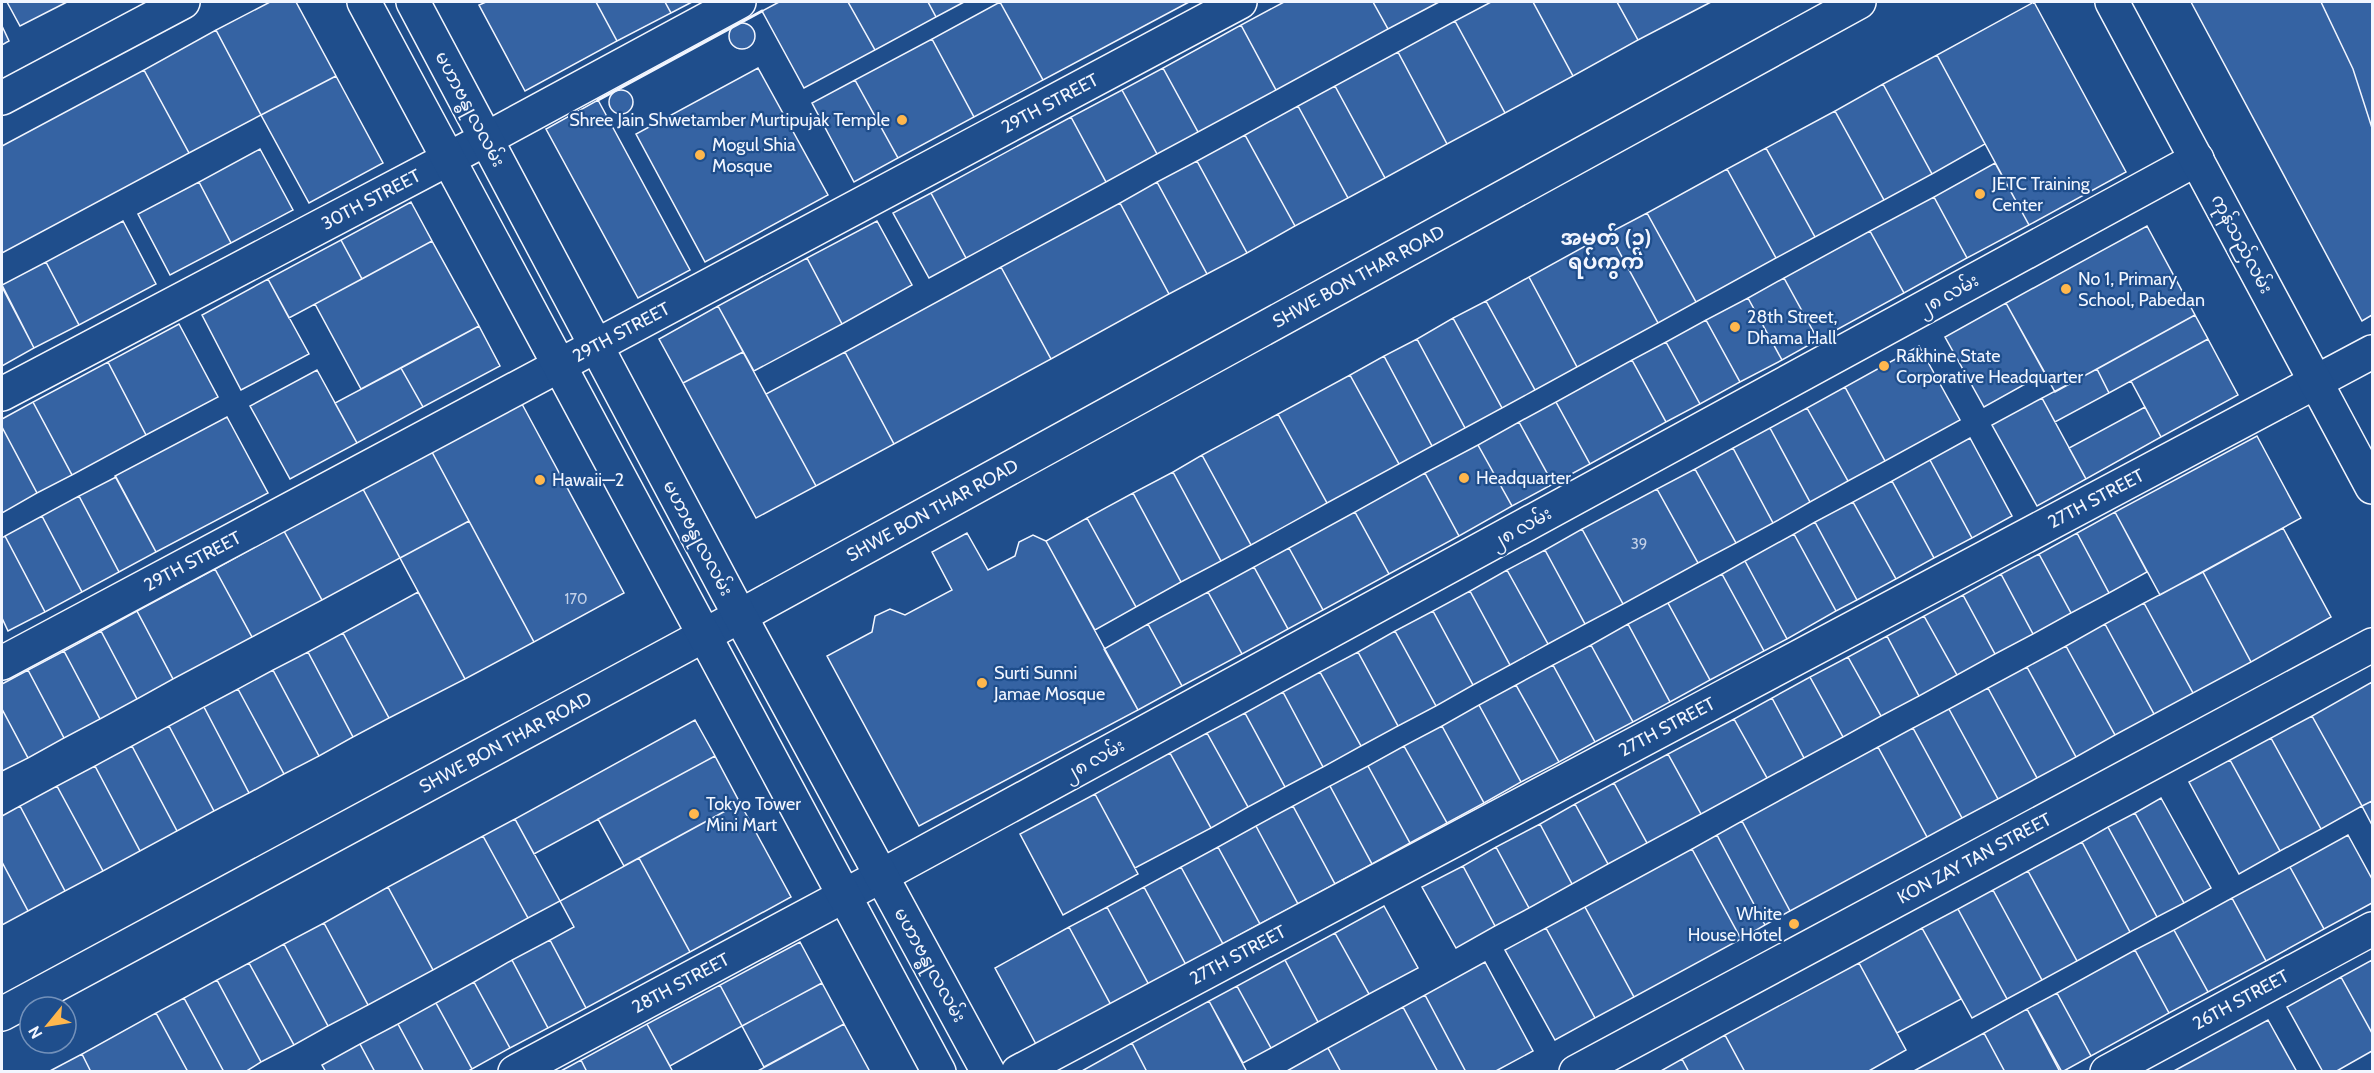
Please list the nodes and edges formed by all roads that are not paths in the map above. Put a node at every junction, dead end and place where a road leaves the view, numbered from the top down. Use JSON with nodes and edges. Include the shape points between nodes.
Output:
{"nodes":[{"id":1,"x":183,"y":2,"type":"edge"},
{"id":2,"x":364,"y":2,"type":"edge"},
{"id":3,"x":413,"y":2,"type":"edge"},
{"id":4,"x":739,"y":2,"type":"edge"},
{"id":5,"x":1240,"y":2,"type":"edge"},
{"id":6,"x":1859,"y":2,"type":"edge"},
{"id":7,"x":2112,"y":2,"type":"edge"},
{"id":8,"x":2,"y":98,"type":"edge"},
{"id":9,"x":486,"y":139,"type":"junction"},
{"id":10,"x":448,"y":159,"type":"junction"},
{"id":11,"x":2197,"y":159,"type":"junction"},
{"id":12,"x":596,"y":346,"type":"junction"},
{"id":13,"x":2373,"y":352,"type":"edge"},
{"id":14,"x":560,"y":366,"type":"junction"},
{"id":15,"x":2317,"y":382,"type":"junction"},
{"id":16,"x":2,"y":394,"type":"edge"},
{"id":17,"x":2373,"y":487,"type":"edge"},
{"id":18,"x":740,"y":616,"type":"junction"},
{"id":19,"x":705,"y":635,"type":"junction"},
{"id":20,"x":2373,"y":645,"type":"edge"},
{"id":21,"x":2,"y":663,"type":"edge"},
{"id":22,"x":881,"y":876,"type":"junction"},
{"id":23,"x":844,"y":896,"type":"junction"},
{"id":24,"x":2373,"y":929,"type":"edge"},
{"id":25,"x":2,"y":1014,"type":"edge"},
{"id":26,"x":515,"y":1071,"type":"edge"},
{"id":27,"x":939,"y":1071,"type":"edge"},
{"id":28,"x":988,"y":1071,"type":"edge"},
{"id":29,"x":1018,"y":1071,"type":"edge"},
{"id":30,"x":1576,"y":1071,"type":"edge"},
{"id":31,"x":2108,"y":1071,"type":"edge"}],
"edges":[{"from":1,"to":8,"type":"street"},
{"from":2,"to":10,"type":"street"},
{"from":3,"to":9,"type":"street","name":"မဟာဗန္ဓုလလမ်း"},
{"from":4,"to":9,"type":"street","name":"30TH STREET"},
{"from":5,"to":12,"type":"street","name":"29TH STREET"},
{"from":6,"to":18,"type":"street","name":"SHWE BON THAR ROAD"},
{"from":7,"to":11,"type":"street","name":"ကုန်သည်လမ်း"},
{"from":9,"to":10,"type":"street","name":"30TH STREET"},
{"from":9,"to":12,"type":"street","name":"မဟာဗန္ဓုလလမ်း"},
{"from":10,"to":14,"type":"street"},
{"from":10,"to":16,"type":"street","name":"30TH STREET"},
{"from":11,"to":15,"type":"street","name":"ကုန်သည်လမ်း"},
{"from":11,"to":22,"type":"street","name":"၂၈ လမ်း"},
{"from":12,"to":14,"type":"street","name":"29TH STREET"},
{"from":12,"to":18,"type":"street","name":"မဟာဗန္ဓုလလမ်း"},
{"from":13,"to":15,"type":"street","name":"27TH STREET"},
{"from":14,"to":19,"type":"street"},
{"from":14,"to":21,"type":"street","name":"29TH STREET"},
{"from":15,"to":17,"type":"street","name":"ကုန်သည်လမ်း"},
{"from":15,"to":29,"type":"street","name":"27TH STREET"},
{"from":18,"to":19,"type":"street","name":"SHWE BON THAR ROAD"},
{"from":18,"to":22,"type":"street","name":"မဟာဗန္ဓုလလမ်း"},
{"from":19,"to":23,"type":"street"},
{"from":19,"to":25,"type":"street","name":"SHWE BON THAR ROAD"},
{"from":20,"to":30,"type":"street","name":"KON ZAY TAN STREET"},
{"from":22,"to":23,"type":"street","name":"၂၈ လမ်း"},
{"from":22,"to":28,"type":"street","name":"မဟာဗန္ဓုလလမ်း"},
{"from":23,"to":26,"type":"street","name":"28TH STREET"},
{"from":23,"to":27,"type":"street"},
{"from":24,"to":31,"type":"street","name":"26TH STREET"}]}
